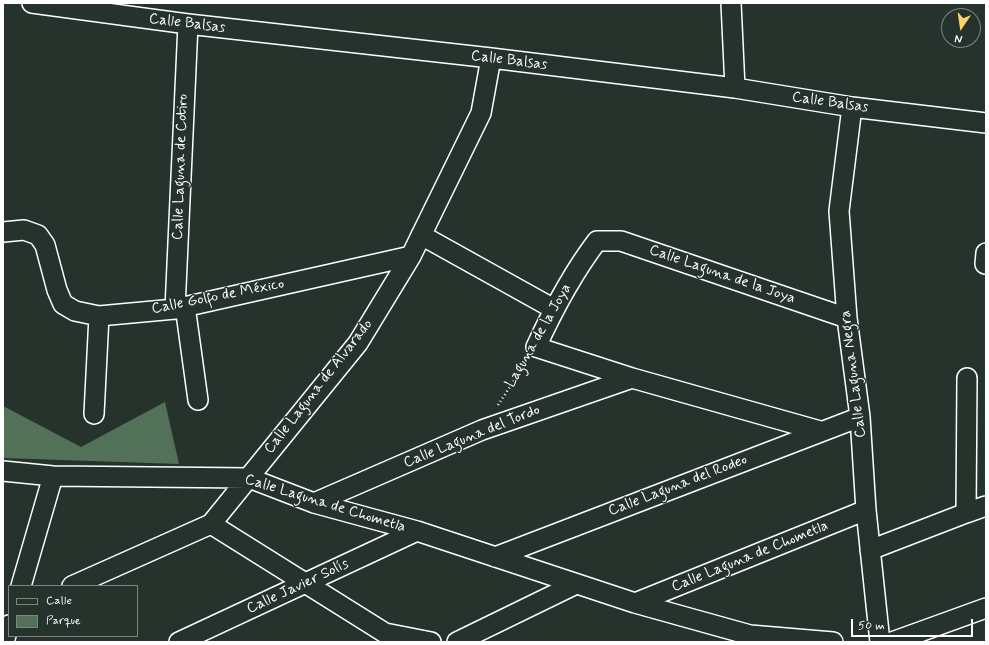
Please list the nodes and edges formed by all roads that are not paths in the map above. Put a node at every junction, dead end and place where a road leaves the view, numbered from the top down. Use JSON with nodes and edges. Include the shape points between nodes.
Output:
{"nodes":[{"id":1,"x":32,"y":3,"type":"edge"},
{"id":2,"x":731,"y":3,"type":"edge"},
{"id":3,"x":188,"y":24,"type":"junction"},
{"id":4,"x":492,"y":58,"type":"junction"},
{"id":5,"x":735,"y":88,"type":"junction"},
{"id":6,"x":852,"y":107,"type":"junction"},
{"id":7,"x":986,"y":123,"type":"edge"},
{"id":8,"x":3,"y":232,"type":"edge"},
{"id":9,"x":421,"y":235,"type":"junction"},
{"id":10,"x":597,"y":241,"type":"joint"},
{"id":11,"x":986,"y":253,"type":"edge"},
{"id":12,"x":411,"y":256,"type":"junction"},
{"id":13,"x":986,"y":264,"type":"edge"},
{"id":14,"x":180,"y":307,"type":"junction"},
{"id":15,"x":554,"y":309,"type":"junction"},
{"id":16,"x":99,"y":316,"type":"junction"},
{"id":17,"x":847,"y":318,"type":"junction"},
{"id":18,"x":632,"y":378,"type":"junction"},
{"id":19,"x":966,"y":378,"type":"dead end"},
{"id":20,"x":198,"y":400,"type":"dead end"},
{"id":21,"x":94,"y":414,"type":"dead end"},
{"id":22,"x":860,"y":417,"type":"junction"},
{"id":23,"x":820,"y":431,"type":"junction"},
{"id":24,"x":3,"y":471,"type":"edge"},
{"id":25,"x":53,"y":476,"type":"junction"},
{"id":26,"x":249,"y":478,"type":"junction"},
{"id":27,"x":314,"y":503,"type":"junction"},
{"id":28,"x":986,"y":506,"type":"edge"},
{"id":29,"x":866,"y":510,"type":"junction"},
{"id":30,"x":966,"y":513,"type":"junction"},
{"id":31,"x":211,"y":524,"type":"junction"},
{"id":32,"x":417,"y":531,"type":"junction"},
{"id":33,"x":870,"y":550,"type":"junction"},
{"id":34,"x":495,"y":557,"type":"junction"},
{"id":35,"x":306,"y":583,"type":"junction"},
{"id":36,"x":576,"y":584,"type":"junction"},
{"id":37,"x":21,"y":585,"type":"edge"},
{"id":38,"x":74,"y":585,"type":"edge"},
{"id":39,"x":635,"y":603,"type":"junction"},
{"id":40,"x":986,"y":608,"type":"edge"},
{"id":41,"x":8,"y":628,"type":"edge"},
{"id":42,"x":750,"y":635,"type":"junction"},
{"id":43,"x":4,"y":642,"type":"edge"},
{"id":44,"x":179,"y":642,"type":"edge"},
{"id":45,"x":432,"y":642,"type":"edge"},
{"id":46,"x":457,"y":642,"type":"edge"},
{"id":47,"x":732,"y":642,"type":"edge"},
{"id":48,"x":832,"y":642,"type":"edge"},
{"id":49,"x":880,"y":642,"type":"edge"},
{"id":50,"x":892,"y":642,"type":"edge"}],
"edges":[{"from":1,"to":3,"type":"street","name":"Calle Balsas"},
{"from":2,"to":5,"type":"street"},
{"from":3,"to":4,"type":"street","name":"Calle Balsas"},
{"from":3,"to":14,"type":"street","name":"Calle Laguna de Cotiro"},
{"from":4,"to":5,"type":"street","name":"Calle Balsas"},
{"from":4,"to":9,"type":"street","name":"Calle Laguna de Alvarado","via":[[481,113]]},
{"from":5,"to":6,"type":"street","name":"Calle Balsas"},
{"from":6,"to":7,"type":"street","name":"Calle Balsas"},
{"from":6,"to":17,"type":"street","name":"Calle Laguna Negra","via":[[839,211]]},
{"from":8,"to":16,"type":"street","name":"Calle Golfo de México","via":[[24,230],[38,235],[45,245],[63,304],[75,311]]},
{"from":9,"to":12,"type":"street","name":"Calle Laguna de Alvarado"},
{"from":9,"to":15,"type":"street"},
{"from":10,"to":15,"type":"street","name":"Laguna de la Joya"},
{"from":10,"to":17,"type":"street","name":"Calle Laguna de la Joya","via":[[621,241]]},
{"from":11,"to":13,"type":"street"},
{"from":12,"to":14,"type":"street","name":"Calle Golfo de México"},
{"from":12,"to":26,"type":"street","name":"Calle Laguna de Alvarado","via":[[358,343]]},
{"from":14,"to":16,"type":"street","name":"Calle Golfo de México"},
{"from":14,"to":20,"type":"street","name":"Calle Laguna de Cotiro"},
{"from":15,"to":18,"type":"street","name":"Laguna de la Joya","via":[[536,347]]},
{"from":16,"to":21,"type":"street"},
{"from":17,"to":22,"type":"street","name":"Calle Laguna Negra"},
{"from":18,"to":23,"type":"street"},
{"from":18,"to":27,"type":"street","name":"Calle Laguna del Tordo","via":[[482,430]]},
{"from":19,"to":30,"type":"street"},
{"from":22,"to":23,"type":"street","name":"Calle Laguna del Rodeo"},
{"from":22,"to":29,"type":"street","name":"Calle Laguna Negra"},
{"from":23,"to":34,"type":"street","name":"Calle Laguna del Rodeo"},
{"from":24,"to":25,"type":"street","name":"Calle Laguna de Chometla"},
{"from":25,"to":26,"type":"street","name":"Calle Laguna de Chometla"},
{"from":25,"to":37,"type":"street"},
{"from":26,"to":27,"type":"street","name":"Calle Laguna de Chometla"},
{"from":26,"to":31,"type":"street","name":"Calle Laguna de Alvarado"},
{"from":27,"to":32,"type":"street","name":"Calle Laguna de Chometla"},
{"from":28,"to":30,"type":"street"},
{"from":29,"to":33,"type":"street","name":"Calle Laguna Negra"},
{"from":29,"to":39,"type":"street","name":"Calle Laguna de Chometla"},
{"from":30,"to":33,"type":"street"},
{"from":31,"to":35,"type":"street"},
{"from":31,"to":38,"type":"street","name":"Calle Laguna de Alvarado"},
{"from":32,"to":34,"type":"street","name":"Calle Laguna de Chometla"},
{"from":32,"to":35,"type":"street","name":"Calle Javier Solís"},
{"from":33,"to":49,"type":"street","name":"Calle Laguna Negra"},
{"from":34,"to":36,"type":"street","name":"Calle Laguna de Chometla"},
{"from":35,"to":44,"type":"street","name":"Calle Javier Solís"},
{"from":35,"to":45,"type":"street","via":[[385,633]]},
{"from":36,"to":39,"type":"street","name":"Calle Laguna de Chometla"},
{"from":36,"to":46,"type":"street"},
{"from":39,"to":42,"type":"street","name":"Calle Laguna de Chometla"},
{"from":40,"to":50,"type":"street"},
{"from":41,"to":43,"type":"street"},
{"from":42,"to":47,"type":"street"},
{"from":42,"to":48,"type":"street","name":"Calle Laguna de Chometla"}]}
